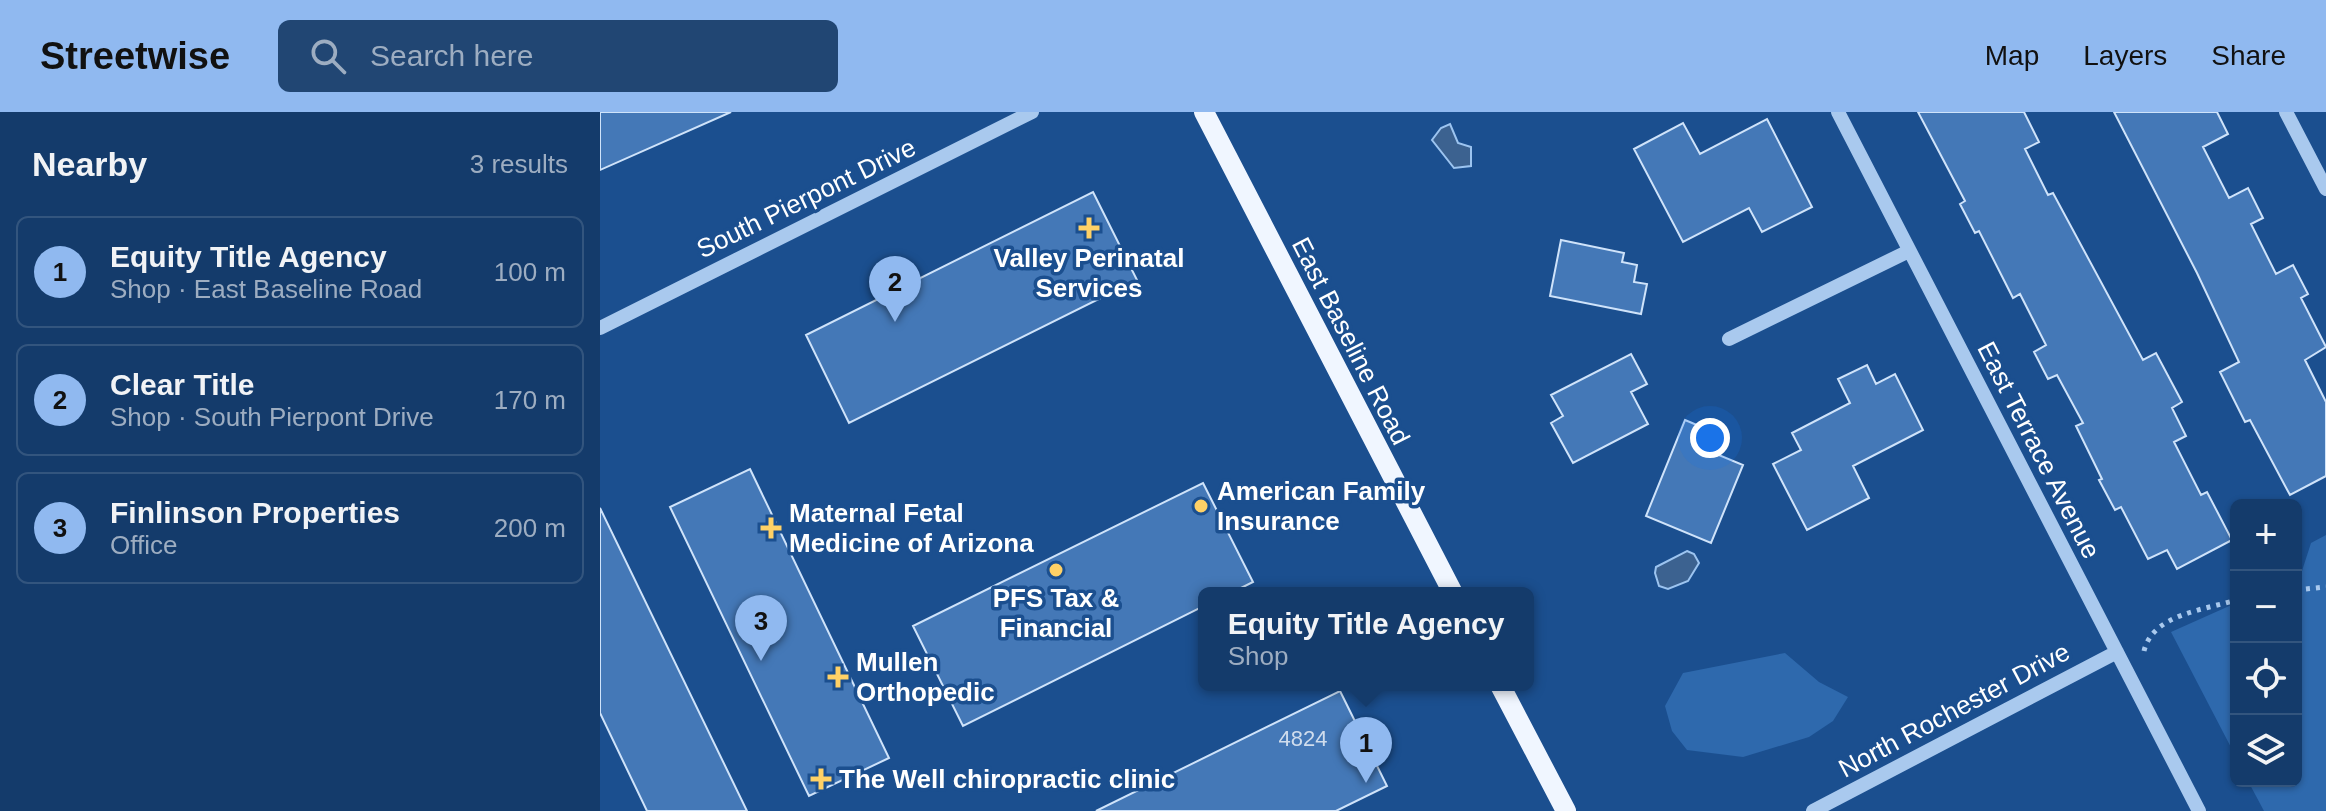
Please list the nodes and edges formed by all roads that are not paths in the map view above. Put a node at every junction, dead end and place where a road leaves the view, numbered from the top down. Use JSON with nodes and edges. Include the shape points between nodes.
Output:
{"nodes":[{"id":1,"x":1032,"y":112,"type":"edge"},
{"id":2,"x":1204,"y":112,"type":"edge"},
{"id":3,"x":1838,"y":112,"type":"edge"},
{"id":4,"x":2286,"y":112,"type":"edge"},
{"id":5,"x":2326,"y":189,"type":"edge"},
{"id":6,"x":1909,"y":251,"type":"junction"},
{"id":7,"x":600,"y":328,"type":"edge"},
{"id":8,"x":1729,"y":339,"type":"dead end"},
{"id":9,"x":1450,"y":587,"type":"edge"},
{"id":10,"x":2117,"y":652,"type":"junction"},
{"id":11,"x":1503,"y":691,"type":"edge"},
{"id":12,"x":1566,"y":811,"type":"edge"},
{"id":13,"x":1813,"y":811,"type":"edge"},
{"id":14,"x":2199,"y":811,"type":"edge"}],
"edges":[{"from":1,"to":7,"type":"street","name":"South Pierpont Drive"},
{"from":2,"to":9,"type":"main road","name":"East Baseline Road"},
{"from":3,"to":6,"type":"street","name":"East Terrace Avenue"},
{"from":4,"to":5,"type":"street"},
{"from":6,"to":8,"type":"street"},
{"from":6,"to":10,"type":"street","name":"East Terrace Avenue"},
{"from":10,"to":13,"type":"street","name":"North Rochester Drive"},
{"from":10,"to":14,"type":"street","name":"East Terrace Avenue"},
{"from":11,"to":12,"type":"main road"}]}
